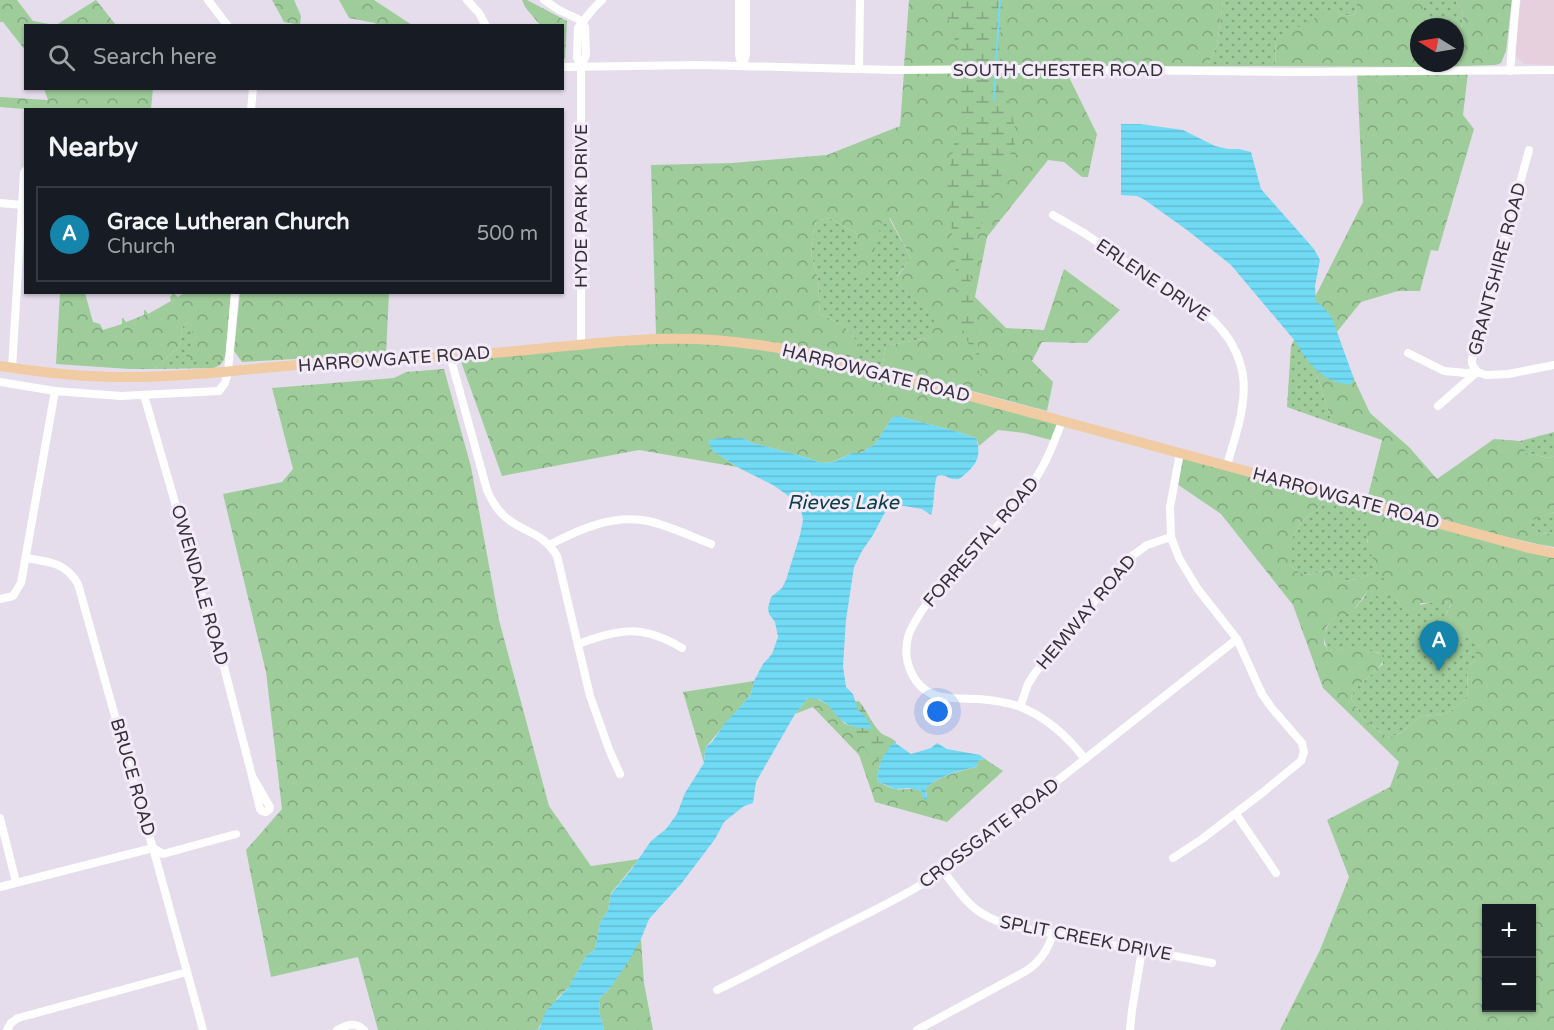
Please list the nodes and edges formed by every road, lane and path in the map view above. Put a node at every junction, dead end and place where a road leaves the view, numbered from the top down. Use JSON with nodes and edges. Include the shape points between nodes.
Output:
{"nodes":[{"id":1,"x":208,"y":0,"type":"edge"},
{"id":2,"x":467,"y":0,"type":"edge"},
{"id":3,"x":544,"y":0,"type":"edge"},
{"id":4,"x":602,"y":0,"type":"edge"},
{"id":5,"x":739,"y":0,"type":"edge"},
{"id":6,"x":746,"y":0,"type":"edge"},
{"id":7,"x":860,"y":0,"type":"edge"},
{"id":8,"x":1516,"y":0,"type":"edge"},
{"id":9,"x":582,"y":21,"type":"junction"},
{"id":10,"x":226,"y":24,"type":"edge"},
{"id":11,"x":485,"y":24,"type":"edge"},
{"id":12,"x":742,"y":66,"type":"junction"},
{"id":13,"x":564,"y":67,"type":"edge"},
{"id":14,"x":581,"y":67,"type":"junction"},
{"id":15,"x":859,"y":69,"type":"junction"},
{"id":16,"x":1509,"y":70,"type":"junction"},
{"id":17,"x":1554,"y":70,"type":"edge"},
{"id":18,"x":253,"y":90,"type":"edge"},
{"id":19,"x":251,"y":108,"type":"edge"},
{"id":20,"x":1529,"y":150,"type":"dead end"},
{"id":21,"x":24,"y":173,"type":"edge"},
{"id":22,"x":0,"y":203,"type":"edge"},
{"id":23,"x":22,"y":205,"type":"junction"},
{"id":24,"x":1053,"y":214,"type":"dead end"},
{"id":25,"x":236,"y":294,"type":"edge"},
{"id":26,"x":581,"y":345,"type":"junction"},
{"id":27,"x":1408,"y":353,"type":"dead end"},
{"id":28,"x":450,"y":356,"type":"junction"},
{"id":29,"x":1554,"y":365,"type":"edge"},
{"id":30,"x":0,"y":366,"type":"edge"},
{"id":31,"x":12,"y":368,"type":"junction"},
{"id":32,"x":228,"y":371,"type":"junction"},
{"id":33,"x":1476,"y":372,"type":"junction"},
{"id":34,"x":0,"y":382,"type":"edge"},
{"id":35,"x":55,"y":391,"type":"junction"},
{"id":36,"x":144,"y":395,"type":"junction"},
{"id":37,"x":1438,"y":406,"type":"dead end"},
{"id":38,"x":1062,"y":421,"type":"junction"},
{"id":39,"x":1180,"y":453,"type":"junction"},
{"id":40,"x":1227,"y":465,"type":"junction"},
{"id":41,"x":1171,"y":537,"type":"junction"},
{"id":42,"x":711,"y":544,"type":"dead end"},
{"id":43,"x":549,"y":545,"type":"junction"},
{"id":44,"x":1554,"y":553,"type":"edge"},
{"id":45,"x":26,"y":558,"type":"junction"},
{"id":46,"x":0,"y":599,"type":"edge"},
{"id":47,"x":1237,"y":639,"type":"junction"},
{"id":48,"x":578,"y":644,"type":"junction"},
{"id":49,"x":682,"y":648,"type":"dead end"},
{"id":50,"x":1020,"y":707,"type":"junction"},
{"id":51,"x":1085,"y":759,"type":"junction"},
{"id":52,"x":620,"y":774,"type":"dead end"},
{"id":53,"x":252,"y":776,"type":"dead end"},
{"id":54,"x":1236,"y":814,"type":"junction"},
{"id":55,"x":0,"y":818,"type":"edge"},
{"id":56,"x":237,"y":834,"type":"dead end"},
{"id":57,"x":153,"y":848,"type":"junction"},
{"id":58,"x":1173,"y":858,"type":"dead end"},
{"id":59,"x":943,"y":871,"type":"junction"},
{"id":60,"x":1276,"y":873,"type":"dead end"},
{"id":61,"x":16,"y":882,"type":"junction"},
{"id":62,"x":0,"y":887,"type":"edge"},
{"id":63,"x":1053,"y":934,"type":"junction"},
{"id":64,"x":1143,"y":950,"type":"junction"},
{"id":65,"x":1212,"y":963,"type":"dead end"},
{"id":66,"x":187,"y":972,"type":"junction"},
{"id":67,"x":717,"y":990,"type":"dead end"},
{"id":68,"x":7,"y":1030,"type":"edge"},
{"id":69,"x":203,"y":1030,"type":"edge"},
{"id":70,"x":337,"y":1030,"type":"edge"},
{"id":71,"x":364,"y":1030,"type":"edge"},
{"id":72,"x":917,"y":1030,"type":"edge"},
{"id":73,"x":1130,"y":1030,"type":"edge"}],
"edges":[{"from":1,"to":10,"type":"street"},
{"from":2,"to":11,"type":"street"},
{"from":3,"to":9,"type":"street"},
{"from":4,"to":9,"type":"street"},
{"from":5,"to":12,"type":"street"},
{"from":6,"to":12,"type":"street","via":[[746,55]]},
{"from":7,"to":15,"type":"street"},
{"from":8,"to":16,"type":"street"},
{"from":9,"to":14,"type":"street","name":"HYDE PARK DRIVE","via":[[578,28],[577,58]]},
{"from":12,"to":14,"type":"street","name":"SOUTH CHESTER ROAD"},
{"from":12,"to":15,"type":"street","name":"SOUTH CHESTER ROAD"},
{"from":13,"to":14,"type":"street","name":"SOUTH CHESTER ROAD"},
{"from":14,"to":26,"type":"street","name":"HYDE PARK DRIVE"},
{"from":15,"to":16,"type":"street","name":"SOUTH CHESTER ROAD"},
{"from":16,"to":17,"type":"street","name":"SOUTH CHESTER ROAD"},
{"from":18,"to":19,"type":"street"},
{"from":20,"to":33,"type":"street","name":"GRANTSHIRE ROAD","via":[[1472,359]]},
{"from":21,"to":23,"type":"street"},
{"from":22,"to":23,"type":"street"},
{"from":23,"to":31,"type":"street"},
{"from":24,"to":40,"type":"street","name":"ERLENE DRIVE","via":[[1200,308],[1228,337],[1241,365],[1244,390]]},
{"from":25,"to":32,"type":"street"},
{"from":26,"to":28,"type":"main road","name":"HARROWGATE ROAD"},
{"from":26,"to":38,"type":"main road","name":"HARROWGATE ROAD","via":[[677,339],[759,345],[834,359]]},
{"from":27,"to":33,"type":"street","via":[[1444,370]]},
{"from":28,"to":32,"type":"main road","name":"HARROWGATE ROAD"},
{"from":28,"to":43,"type":"street","via":[[491,499],[510,521]]},
{"from":29,"to":33,"type":"street","via":[[1508,374]]},
{"from":30,"to":31,"type":"main road","name":"HARROWGATE ROAD"},
{"from":31,"to":32,"type":"main road","name":"HARROWGATE ROAD","via":[[114,377]]},
{"from":32,"to":36,"type":"street","via":[[219,391]]},
{"from":33,"to":37,"type":"street","name":"GRANTSHIRE ROAD"},
{"from":34,"to":35,"type":"street"},
{"from":35,"to":36,"type":"street"},
{"from":35,"to":45,"type":"street"},
{"from":36,"to":53,"type":"street","name":"OWENDALE ROAD"},
{"from":38,"to":39,"type":"main road","name":"HARROWGATE ROAD"},
{"from":38,"to":50,"type":"street","name":"FORRESTAL ROAD","via":[[1037,477],[1009,513],[940,585],[916,620],[906,646],[908,664],[925,690],[939,697]]},
{"from":39,"to":40,"type":"main road","name":"HARROWGATE ROAD"},
{"from":39,"to":41,"type":"street","via":[[1170,507]]},
{"from":40,"to":44,"type":"main road","name":"HARROWGATE ROAD"},
{"from":41,"to":47,"type":"street","via":[[1189,575]]},
{"from":41,"to":50,"type":"street","name":"HEMWAY ROAD","via":[[1132,556],[1041,665],[1028,684]]},
{"from":42,"to":43,"type":"street","via":[[672,528],[625,519],[594,525]]},
{"from":43,"to":48,"type":"street","via":[[560,564]]},
{"from":45,"to":46,"type":"street","via":[[21,583],[13,596]]},
{"from":45,"to":57,"type":"street","name":"BRUCE ROAD","via":[[60,566],[78,584]]},
{"from":47,"to":51,"type":"street","name":"CROSSGATE ROAD"},
{"from":47,"to":54,"type":"street","via":[[1262,694],[1302,743],[1304,752],[1303,758]]},
{"from":48,"to":49,"type":"street","via":[[633,631],[655,634]]},
{"from":48,"to":52,"type":"street","via":[[590,696]]},
{"from":50,"to":51,"type":"street","via":[[1056,729]]},
{"from":51,"to":59,"type":"street","name":"CROSSGATE ROAD"},
{"from":54,"to":58,"type":"street"},
{"from":54,"to":60,"type":"street"},
{"from":55,"to":61,"type":"street"},
{"from":56,"to":57,"type":"street","via":[[163,854]]},
{"from":57,"to":61,"type":"street"},
{"from":57,"to":66,"type":"street","name":"BRUCE ROAD"},
{"from":59,"to":63,"type":"street","name":"SPLIT CREEK DRIVE","via":[[982,914]]},
{"from":59,"to":67,"type":"street","name":"CROSSGATE ROAD"},
{"from":61,"to":62,"type":"street"},
{"from":63,"to":64,"type":"street","name":"SPLIT CREEK DRIVE"},
{"from":63,"to":72,"type":"street","via":[[1047,951],[1026,971]]},
{"from":64,"to":65,"type":"street","name":"SPLIT CREEK DRIVE"},
{"from":64,"to":73,"type":"street"},
{"from":66,"to":68,"type":"street","via":[[18,1018]]},
{"from":66,"to":69,"type":"street","name":"BRUCE ROAD"},
{"from":70,"to":71,"type":"street","via":[[353,1024]]}]}
